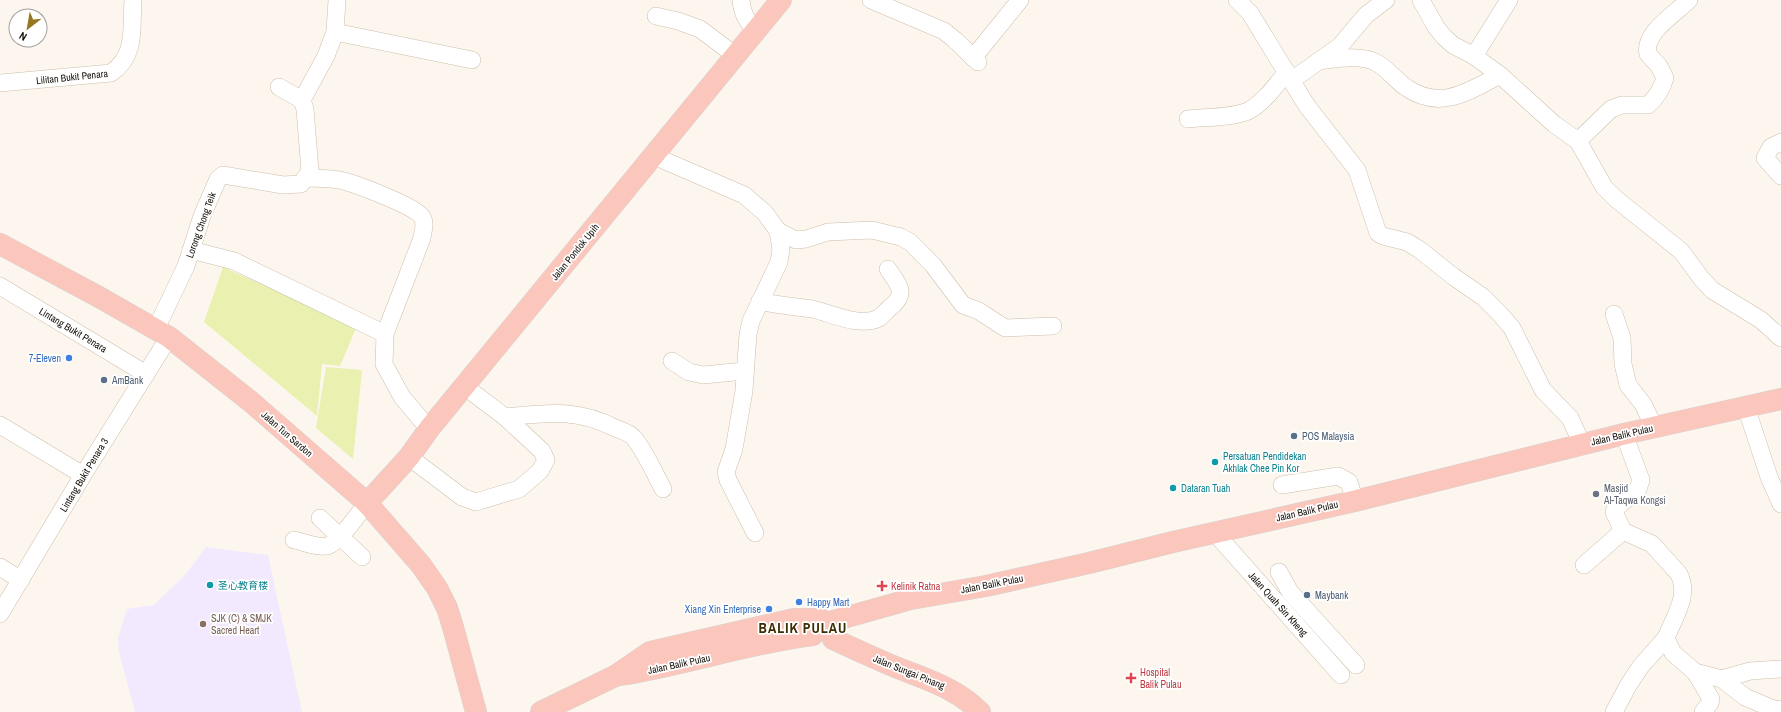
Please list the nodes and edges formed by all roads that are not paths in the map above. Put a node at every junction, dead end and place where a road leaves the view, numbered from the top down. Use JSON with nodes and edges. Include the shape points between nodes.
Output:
{"nodes":[{"id":1,"x":133,"y":0,"type":"edge"},
{"id":2,"x":337,"y":0,"type":"edge"},
{"id":3,"x":742,"y":0,"type":"edge"},
{"id":4,"x":781,"y":0,"type":"edge"},
{"id":5,"x":872,"y":0,"type":"edge"},
{"id":6,"x":1020,"y":0,"type":"edge"},
{"id":7,"x":1237,"y":0,"type":"edge"},
{"id":8,"x":1386,"y":0,"type":"edge"},
{"id":9,"x":1422,"y":0,"type":"edge"},
{"id":10,"x":1509,"y":0,"type":"edge"},
{"id":11,"x":1689,"y":0,"type":"edge"},
{"id":12,"x":656,"y":16,"type":"dead end"},
{"id":13,"x":755,"y":31,"type":"junction"},
{"id":14,"x":335,"y":32,"type":"junction"},
{"id":15,"x":736,"y":56,"type":"junction"},
{"id":16,"x":1474,"y":56,"type":"junction"},
{"id":17,"x":472,"y":60,"type":"dead end"},
{"id":18,"x":1319,"y":61,"type":"junction"},
{"id":19,"x":1500,"y":75,"type":"junction"},
{"id":20,"x":1289,"y":76,"type":"junction"},
{"id":21,"x":0,"y":83,"type":"edge"},
{"id":22,"x":280,"y":87,"type":"dead end"},
{"id":23,"x":302,"y":100,"type":"junction"},
{"id":24,"x":1188,"y":119,"type":"dead end"},
{"id":25,"x":1578,"y":141,"type":"junction"},
{"id":26,"x":1781,"y":142,"type":"edge"},
{"id":27,"x":654,"y":156,"type":"junction"},
{"id":28,"x":1781,"y":176,"type":"edge"},
{"id":29,"x":305,"y":178,"type":"junction"},
{"id":30,"x":778,"y":231,"type":"junction"},
{"id":31,"x":0,"y":244,"type":"edge"},
{"id":32,"x":191,"y":250,"type":"junction"},
{"id":33,"x":888,"y":269,"type":"dead end"},
{"id":34,"x":0,"y":286,"type":"edge"},
{"id":35,"x":760,"y":301,"type":"junction"},
{"id":36,"x":1614,"y":314,"type":"dead end"},
{"id":37,"x":1053,"y":326,"type":"dead end"},
{"id":38,"x":162,"y":333,"type":"junction"},
{"id":39,"x":385,"y":334,"type":"junction"},
{"id":40,"x":1781,"y":338,"type":"edge"},
{"id":41,"x":672,"y":361,"type":"dead end"},
{"id":42,"x":745,"y":371,"type":"junction"},
{"id":43,"x":146,"y":374,"type":"junction"},
{"id":44,"x":464,"y":386,"type":"junction"},
{"id":45,"x":1781,"y":399,"type":"edge"},
{"id":46,"x":1746,"y":407,"type":"junction"},
{"id":47,"x":505,"y":418,"type":"junction"},
{"id":48,"x":0,"y":425,"type":"edge"},
{"id":49,"x":1654,"y":427,"type":"junction"},
{"id":50,"x":429,"y":429,"type":"junction"},
{"id":51,"x":1624,"y":434,"type":"junction"},
{"id":52,"x":1582,"y":444,"type":"junction"},
{"id":53,"x":409,"y":457,"type":"junction"},
{"id":54,"x":83,"y":475,"type":"junction"},
{"id":55,"x":1282,"y":485,"type":"dead end"},
{"id":56,"x":663,"y":489,"type":"dead end"},
{"id":57,"x":1355,"y":501,"type":"junction"},
{"id":58,"x":367,"y":503,"type":"junction"},
{"id":59,"x":1781,"y":504,"type":"edge"},
{"id":60,"x":320,"y":518,"type":"dead end"},
{"id":61,"x":1624,"y":531,"type":"junction"},
{"id":62,"x":1216,"y":533,"type":"junction"},
{"id":63,"x":755,"y":534,"type":"dead end"},
{"id":64,"x":340,"y":536,"type":"junction"},
{"id":65,"x":294,"y":540,"type":"dead end"},
{"id":66,"x":362,"y":557,"type":"dead end"},
{"id":67,"x":1584,"y":565,"type":"dead end"},
{"id":68,"x":0,"y":567,"type":"edge"},
{"id":69,"x":1279,"y":572,"type":"dead end"},
{"id":70,"x":21,"y":580,"type":"junction"},
{"id":71,"x":0,"y":614,"type":"edge"},
{"id":72,"x":825,"y":628,"type":"junction"},
{"id":73,"x":1666,"y":638,"type":"junction"},
{"id":74,"x":1356,"y":666,"type":"dead end"},
{"id":75,"x":1781,"y":669,"type":"edge"},
{"id":76,"x":1695,"y":672,"type":"junction"},
{"id":77,"x":1340,"y":675,"type":"dead end"},
{"id":78,"x":1722,"y":679,"type":"junction"},
{"id":79,"x":1781,"y":710,"type":"edge"},
{"id":80,"x":476,"y":712,"type":"edge"},
{"id":81,"x":541,"y":712,"type":"edge"},
{"id":82,"x":980,"y":712,"type":"edge"},
{"id":83,"x":1614,"y":712,"type":"edge"},
{"id":84,"x":1703,"y":712,"type":"edge"}],
"edges":[{"from":1,"to":21,"type":"street","name":"Lilitan Bukit Penara","via":[[131,48],[121,66],[111,73]]},
{"from":2,"to":14,"type":"street"},
{"from":3,"to":13,"type":"street","via":[[742,12]]},
{"from":4,"to":13,"type":"main road","name":"Jalan Pondok Upih"},
{"from":5,"to":6,"type":"street","via":[[944,31],[975,60]]},
{"from":7,"to":20,"type":"street","via":[[1250,13]]},
{"from":8,"to":18,"type":"street","via":[[1366,15],[1340,46]]},
{"from":9,"to":16,"type":"street","via":[[1444,37],[1453,46]]},
{"from":10,"to":16,"type":"street"},
{"from":11,"to":25,"type":"street","via":[[1652,34],[1648,42],[1648,54],[1659,66],[1665,78],[1654,100],[1648,106],[1622,105],[1611,108]]},
{"from":12,"to":15,"type":"street","via":[[700,29]]},
{"from":13,"to":15,"type":"main road","name":"Jalan Pondok Upih"},
{"from":14,"to":17,"type":"street"},
{"from":14,"to":23,"type":"street","via":[[326,56]]},
{"from":15,"to":27,"type":"main road","name":"Jalan Pondok Upih"},
{"from":16,"to":19,"type":"street"},
{"from":18,"to":19,"type":"street","via":[[1359,59],[1376,62],[1418,95],[1439,100],[1468,92]]},
{"from":18,"to":20,"type":"street"},
{"from":19,"to":25,"type":"street","via":[[1554,124]]},
{"from":20,"to":24,"type":"street","via":[[1249,110],[1237,114]]},
{"from":20,"to":52,"type":"street","via":[[1307,106],[1357,170],[1378,233],[1407,242],[1420,250],[1483,297],[1500,314],[1512,328],[1543,390],[1570,418]]},
{"from":22,"to":23,"type":"street"},
{"from":23,"to":29,"type":"street","via":[[310,171]]},
{"from":25,"to":40,"type":"street","via":[[1604,187],[1616,199],[1681,251],[1712,290],[1761,320]]},
{"from":26,"to":28,"type":"street","via":[[1771,147],[1765,158]]},
{"from":27,"to":30,"type":"street","via":[[744,195],[765,212]]},
{"from":27,"to":44,"type":"main road","name":"Jalan Pondok Upih"},
{"from":29,"to":32,"type":"street","name":"Lorong Chong Teik","via":[[301,184],[283,185],[223,175],[218,179],[202,216]]},
{"from":29,"to":39,"type":"street","via":[[344,181],[365,188],[413,209],[422,218],[422,238]]},
{"from":30,"to":35,"type":"street","via":[[779,262]]},
{"from":30,"to":37,"type":"street","via":[[796,240],[828,232],[872,230],[901,237],[910,242],[932,265],[964,305],[979,311],[1004,328]]},
{"from":31,"to":38,"type":"main road","name":"Jalan Tun Sardon"},
{"from":32,"to":38,"type":"street","name":"Lorong Chong Teik"},
{"from":32,"to":39,"type":"street","via":[[234,261]]},
{"from":33,"to":35,"type":"street","via":[[900,286],[901,294],[898,301],[878,318],[865,321],[839,318],[814,310]]},
{"from":34,"to":43,"type":"street","name":"Lintang Bukit Penara"},
{"from":35,"to":42,"type":"street","via":[[748,334]]},
{"from":36,"to":49,"type":"street","via":[[1622,338],[1623,364],[1628,385],[1643,404]]},
{"from":38,"to":43,"type":"street","name":"Lintang Bukit Penara 3"},
{"from":38,"to":58,"type":"main road","name":"Jalan Tun Sardon","via":[[250,401]]},
{"from":39,"to":50,"type":"street","via":[[384,364],[402,397]]},
{"from":41,"to":42,"type":"street","via":[[689,372],[703,375]]},
{"from":42,"to":63,"type":"street","via":[[734,449],[726,472]]},
{"from":43,"to":54,"type":"street","name":"Lintang Bukit Penara 3"},
{"from":44,"to":47,"type":"street"},
{"from":44,"to":50,"type":"main road","name":"Jalan Pondok Upih"},
{"from":45,"to":46,"type":"main road","name":"Jalan Balik Pulau"},
{"from":46,"to":49,"type":"main road","name":"Jalan Balik Pulau"},
{"from":46,"to":59,"type":"street","via":[[1769,477]]},
{"from":47,"to":53,"type":"street","via":[[542,451],[546,460],[540,471],[519,489],[476,502],[462,497]]},
{"from":47,"to":56,"type":"street","via":[[569,413],[600,420],[633,436]]},
{"from":48,"to":54,"type":"street"},
{"from":49,"to":51,"type":"main road","name":"Jalan Balik Pulau"},
{"from":50,"to":53,"type":"main road","name":"Jalan Pondok Upih"},
{"from":51,"to":52,"type":"main road","name":"Jalan Balik Pulau"},
{"from":51,"to":61,"type":"street","via":[[1641,480],[1638,489],[1614,512]]},
{"from":52,"to":57,"type":"main road","name":"Jalan Balik Pulau"},
{"from":53,"to":58,"type":"main road","name":"Jalan Pondok Upih"},
{"from":54,"to":70,"type":"street","name":"Lintang Bukit Penara 3"},
{"from":55,"to":57,"type":"street","via":[[1338,476],[1349,482]]},
{"from":57,"to":62,"type":"main road","name":"Jalan Balik Pulau"},
{"from":58,"to":64,"type":"street"},
{"from":58,"to":80,"type":"main road","name":"Jalan Tun Sardon","via":[[421,565],[437,588],[453,627]]},
{"from":60,"to":64,"type":"street"},
{"from":61,"to":67,"type":"street"},
{"from":61,"to":73,"type":"street","via":[[1652,544],[1681,578],[1682,602]]},
{"from":62,"to":72,"type":"main road","name":"Jalan Balik Pulau","via":[[986,586],[911,599]]},
{"from":62,"to":77,"type":"street","name":"Jalan Quah Sin Kheng"},
{"from":64,"to":65,"type":"street","via":[[329,545],[321,546]]},
{"from":64,"to":66,"type":"street"},
{"from":68,"to":70,"type":"street"},
{"from":69,"to":74,"type":"street","via":[[1290,592]]},
{"from":70,"to":71,"type":"street","name":"Lintang Bukit Penara 3"},
{"from":72,"to":81,"type":"main road","name":"Jalan Balik Pulau","via":[[659,669],[615,676]]},
{"from":72,"to":82,"type":"main road","name":"Jalan Sungai Pinang","via":[[871,657],[956,691]]},
{"from":73,"to":76,"type":"street","via":[[1673,653]]},
{"from":73,"to":83,"type":"street","via":[[1637,672]]},
{"from":75,"to":78,"type":"street","via":[[1750,671]]},
{"from":76,"to":78,"type":"street"},
{"from":76,"to":84,"type":"street","via":[[1711,699]]},
{"from":78,"to":79,"type":"street","via":[[1745,696]]}]}
